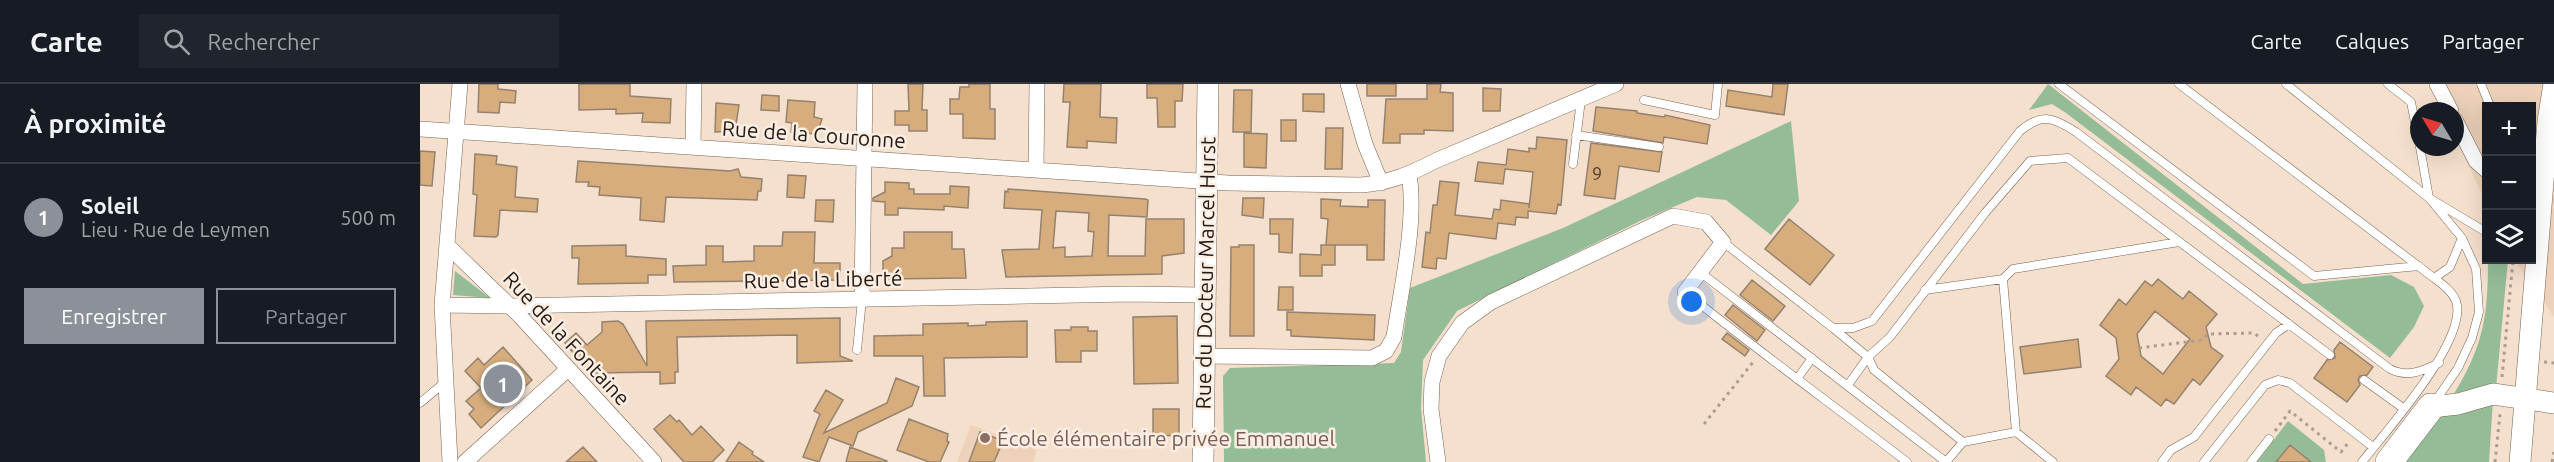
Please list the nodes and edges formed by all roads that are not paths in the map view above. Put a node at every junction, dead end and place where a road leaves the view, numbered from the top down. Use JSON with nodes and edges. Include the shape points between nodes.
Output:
{"nodes":[{"id":1,"x":460,"y":84,"type":"edge"},
{"id":2,"x":694,"y":84,"type":"edge"},
{"id":3,"x":865,"y":84,"type":"edge"},
{"id":4,"x":1037,"y":84,"type":"edge"},
{"id":5,"x":1208,"y":84,"type":"edge"},
{"id":6,"x":1348,"y":84,"type":"edge"},
{"id":7,"x":1616,"y":84,"type":"edge"},
{"id":8,"x":1718,"y":84,"type":"edge"},
{"id":9,"x":2059,"y":84,"type":"edge"},
{"id":10,"x":2179,"y":84,"type":"edge"},
{"id":11,"x":2286,"y":84,"type":"edge"},
{"id":12,"x":2388,"y":84,"type":"edge"},
{"id":13,"x":2438,"y":84,"type":"edge"},
{"id":14,"x":2481,"y":84,"type":"edge"},
{"id":15,"x":2554,"y":84,"type":"edge"},
{"id":16,"x":1581,"y":98,"type":"junction"},
{"id":17,"x":1644,"y":100,"type":"dead end"},
{"id":18,"x":2412,"y":102,"type":"edge"},
{"id":19,"x":2447,"y":102,"type":"edge"},
{"id":20,"x":2488,"y":102,"type":"edge"},
{"id":21,"x":420,"y":129,"type":"edge"},
{"id":22,"x":458,"y":132,"type":"junction"},
{"id":23,"x":1576,"y":135,"type":"junction"},
{"id":24,"x":2551,"y":136,"type":"edge"},
{"id":25,"x":2464,"y":138,"type":"edge"},
{"id":26,"x":693,"y":147,"type":"junction"},
{"id":27,"x":1659,"y":147,"type":"dead end"},
{"id":28,"x":2421,"y":156,"type":"edge"},
{"id":29,"x":863,"y":159,"type":"junction"},
{"id":30,"x":1573,"y":164,"type":"dead end"},
{"id":31,"x":2482,"y":166,"type":"edge"},
{"id":32,"x":1035,"y":169,"type":"junction"},
{"id":33,"x":1409,"y":175,"type":"junction"},
{"id":34,"x":2537,"y":180,"type":"edge"},
{"id":35,"x":1206,"y":181,"type":"junction"},
{"id":36,"x":1381,"y":183,"type":"junction"},
{"id":37,"x":2429,"y":198,"type":"junction"},
{"id":38,"x":2536,"y":210,"type":"edge"},
{"id":39,"x":2482,"y":229,"type":"edge"},
{"id":40,"x":2462,"y":238,"type":"junction"},
{"id":41,"x":1723,"y":242,"type":"junction"},
{"id":42,"x":2179,"y":242,"type":"junction"},
{"id":43,"x":447,"y":245,"type":"junction"},
{"id":44,"x":2533,"y":264,"type":"edge"},
{"id":45,"x":2419,"y":266,"type":"junction"},
{"id":46,"x":1700,"y":272,"type":"junction"},
{"id":47,"x":2434,"y":278,"type":"junction"},
{"id":48,"x":2003,"y":279,"type":"junction"},
{"id":49,"x":1925,"y":290,"type":"junction"},
{"id":50,"x":1685,"y":292,"type":"joint"},
{"id":51,"x":1204,"y":295,"type":"junction"},
{"id":52,"x":862,"y":299,"type":"junction"},
{"id":53,"x":442,"y":305,"type":"junction"},
{"id":54,"x":510,"y":306,"type":"junction"},
{"id":55,"x":2289,"y":324,"type":"junction"},
{"id":56,"x":1833,"y":327,"type":"junction"},
{"id":57,"x":857,"y":351,"type":"dead end"},
{"id":58,"x":2331,"y":355,"type":"dead end"},
{"id":59,"x":1204,"y":357,"type":"junction"},
{"id":60,"x":1868,"y":357,"type":"junction"},
{"id":61,"x":1812,"y":358,"type":"junction"},
{"id":62,"x":2439,"y":363,"type":"junction"},
{"id":63,"x":568,"y":369,"type":"junction"},
{"id":64,"x":1797,"y":379,"type":"junction"},
{"id":65,"x":2364,"y":380,"type":"dead end"},
{"id":66,"x":444,"y":383,"type":"junction"},
{"id":67,"x":1848,"y":385,"type":"junction"},
{"id":68,"x":2525,"y":399,"type":"junction"},
{"id":69,"x":420,"y":403,"type":"edge"},
{"id":70,"x":2554,"y":403,"type":"edge"},
{"id":71,"x":2431,"y":407,"type":"junction"},
{"id":72,"x":2403,"y":408,"type":"junction"},
{"id":73,"x":2016,"y":432,"type":"junction"},
{"id":74,"x":2269,"y":439,"type":"road end"},
{"id":75,"x":1964,"y":442,"type":"junction"},
{"id":76,"x":2381,"y":455,"type":"edge"},
{"id":77,"x":450,"y":462,"type":"edge"},
{"id":78,"x":465,"y":462,"type":"edge"},
{"id":79,"x":654,"y":462,"type":"edge"},
{"id":80,"x":1203,"y":462,"type":"edge"},
{"id":81,"x":1438,"y":462,"type":"edge"},
{"id":82,"x":1907,"y":462,"type":"edge"},
{"id":83,"x":1946,"y":462,"type":"edge"},
{"id":84,"x":2053,"y":462,"type":"edge"},
{"id":85,"x":2162,"y":462,"type":"edge"},
{"id":86,"x":2204,"y":462,"type":"edge"},
{"id":87,"x":2251,"y":462,"type":"edge"},
{"id":88,"x":2362,"y":462,"type":"edge"},
{"id":89,"x":2520,"y":462,"type":"edge"}],
"edges":[{"from":1,"to":22,"type":"street"},
{"from":2,"to":26,"type":"street"},
{"from":3,"to":29,"type":"street"},
{"from":4,"to":32,"type":"street"},
{"from":5,"to":35,"type":"street","name":"Rue du Docteur Marcel Hurst"},
{"from":6,"to":36,"type":"street"},
{"from":7,"to":16,"type":"street","name":"Rue de la Couronne"},
{"from":8,"to":17,"type":"lane","via":[[1715,115]]},
{"from":9,"to":45,"type":"lane","via":[[2314,276]]},
{"from":10,"to":45,"type":"lane"},
{"from":11,"to":37,"type":"lane"},
{"from":12,"to":18,"type":"lane"},
{"from":13,"to":19,"type":"street"},
{"from":14,"to":20,"type":"lane"},
{"from":15,"to":24,"type":"street"},
{"from":16,"to":23,"type":"lane"},
{"from":16,"to":33,"type":"street","name":"Rue de la Couronne"},
{"from":21,"to":22,"type":"street","name":"Rue de la Couronne"},
{"from":22,"to":26,"type":"street","name":"Rue de la Couronne"},
{"from":22,"to":43,"type":"street"},
{"from":23,"to":27,"type":"lane"},
{"from":23,"to":30,"type":"lane"},
{"from":24,"to":34,"type":"street"},
{"from":25,"to":31,"type":"street"},
{"from":26,"to":29,"type":"street","name":"Rue de la Couronne"},
{"from":28,"to":37,"type":"lane"},
{"from":29,"to":32,"type":"street","name":"Rue de la Couronne"},
{"from":29,"to":52,"type":"street"},
{"from":32,"to":35,"type":"street","name":"Rue de la Couronne"},
{"from":33,"to":36,"type":"street","name":"Rue de la Couronne"},
{"from":33,"to":59,"type":"street","via":[[1411,213],[1394,337],[1386,351],[1372,358]]},
{"from":34,"to":38,"type":"street"},
{"from":35,"to":36,"type":"street","name":"Rue de la Couronne"},
{"from":35,"to":51,"type":"street","name":"Rue du Docteur Marcel Hurst"},
{"from":37,"to":39,"type":"lane"},
{"from":37,"to":40,"type":"lane"},
{"from":40,"to":47,"type":"lane","via":[[2450,267]]},
{"from":40,"to":71,"type":"lane","via":[[2476,269],[2479,312],[2458,368]]},
{"from":41,"to":46,"type":"street"},
{"from":41,"to":56,"type":"lane"},
{"from":41,"to":81,"type":"street","via":[[1706,222],[1672,216],[1491,302],[1462,323],[1439,356],[1432,382],[1431,409]]},
{"from":42,"to":48,"type":"lane","via":[[2013,269]]},
{"from":42,"to":49,"type":"lane","via":[[2068,158],[2030,160]]},
{"from":42,"to":55,"type":"lane"},
{"from":43,"to":53,"type":"street"},
{"from":43,"to":54,"type":"street","name":"Rue de la Fontaine"},
{"from":44,"to":68,"type":"street"},
{"from":45,"to":47,"type":"lane"},
{"from":46,"to":50,"type":"street"},
{"from":46,"to":61,"type":"lane"},
{"from":47,"to":62,"type":"lane","via":[[2456,300],[2457,312]]},
{"from":48,"to":49,"type":"lane"},
{"from":48,"to":73,"type":"lane"},
{"from":49,"to":60,"type":"lane","via":[[1890,337]]},
{"from":50,"to":64,"type":"lane"},
{"from":51,"to":52,"type":"street","name":"Rue de la Liberté"},
{"from":51,"to":59,"type":"street","name":"Rue du Docteur Marcel Hurst"},
{"from":52,"to":54,"type":"street","name":"Rue de la Liberté"},
{"from":52,"to":57,"type":"lane"},
{"from":53,"to":54,"type":"street","name":"Rue de la Liberté"},
{"from":53,"to":66,"type":"street"},
{"from":54,"to":63,"type":"street","name":"Rue de la Fontaine"},
{"from":55,"to":58,"type":"lane"},
{"from":55,"to":85,"type":"lane","via":[[2276,333],[2193,437],[2171,450]]},
{"from":56,"to":60,"type":"lane"},
{"from":56,"to":62,"type":"lane","via":[[1853,328],[1872,321],[2020,131],[2042,118],[2061,122],[2076,132],[2390,369],[2398,373],[2420,372]]},
{"from":59,"to":80,"type":"street","name":"Rue du Docteur Marcel Hurst"},
{"from":60,"to":67,"type":"lane"},
{"from":60,"to":75,"type":"lane","via":[[1874,370]]},
{"from":61,"to":64,"type":"lane"},
{"from":61,"to":67,"type":"lane"},
{"from":62,"to":72,"type":"lane"},
{"from":63,"to":78,"type":"street"},
{"from":63,"to":79,"type":"street","name":"Rue de la Fontaine"},
{"from":64,"to":82,"type":"lane"},
{"from":65,"to":72,"type":"lane"},
{"from":66,"to":69,"type":"lane"},
{"from":66,"to":77,"type":"street"},
{"from":67,"to":83,"type":"lane"},
{"from":68,"to":70,"type":"street"},
{"from":68,"to":71,"type":"street","via":[[2493,394]]},
{"from":68,"to":89,"type":"street"},
{"from":71,"to":76,"type":"highway"},
{"from":72,"to":76,"type":"lane"},
{"from":73,"to":75,"type":"lane"},
{"from":73,"to":84,"type":"lane"},
{"from":74,"to":87,"type":"lane"},
{"from":75,"to":83,"type":"lane"},
{"from":76,"to":86,"type":"lane","via":[[2290,383],[2278,380],[2265,385]]},
{"from":76,"to":88,"type":"lane"}]}
